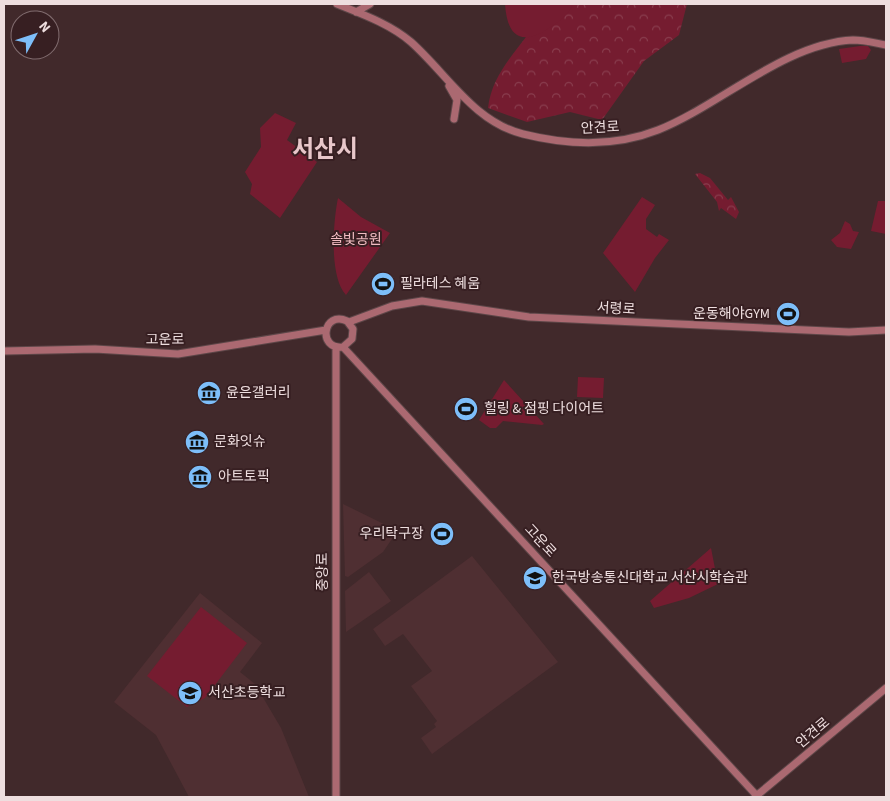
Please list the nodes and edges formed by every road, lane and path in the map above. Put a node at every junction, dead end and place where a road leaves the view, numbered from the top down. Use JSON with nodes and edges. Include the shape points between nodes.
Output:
{"nodes":[{"id":1,"x":337,"y":4,"type":"edge"},
{"id":2,"x":370,"y":4,"type":"edge"},
{"id":3,"x":356,"y":12,"type":"junction"},
{"id":4,"x":886,"y":45,"type":"edge"},
{"id":5,"x":449,"y":81,"type":"junction"},
{"id":6,"x":454,"y":119,"type":"dead end"},
{"id":7,"x":349,"y":322,"type":"junction"},
{"id":8,"x":326,"y":330,"type":"junction"},
{"id":9,"x":886,"y":330,"type":"edge"},
{"id":10,"x":340,"y":347,"type":"junction"},
{"id":11,"x":4,"y":351,"type":"edge"},
{"id":12,"x":886,"y":688,"type":"edge"},
{"id":13,"x":336,"y":797,"type":"edge"},
{"id":14,"x":757,"y":797,"type":"edge"}],
"edges":[{"from":1,"to":3,"type":"street","name":"안견로"},
{"from":2,"to":3,"type":"street"},
{"from":3,"to":5,"type":"street","name":"안견로","via":[[402,35]]},
{"from":4,"to":5,"type":"street","name":"안견로","via":[[855,40],[811,50],[780,63],[664,128],[601,143],[538,137],[501,127],[479,112]]},
{"from":5,"to":6,"type":"street","via":[[457,100]]},
{"from":7,"to":8,"type":"street","name":"고운로","via":[[341,318],[334,320]]},
{"from":7,"to":9,"type":"street","name":"서령로","via":[[392,306],[422,301],[529,317],[849,332]]},
{"from":7,"to":10,"type":"street","via":[[354,336],[351,342]]},
{"from":8,"to":10,"type":"street","name":"고운로","via":[[328,340]]},
{"from":8,"to":11,"type":"street","name":"고운로","via":[[178,354],[95,350]]},
{"from":10,"to":13,"type":"street","name":"중앙로"},
{"from":10,"to":14,"type":"street","name":"고운로"},
{"from":12,"to":14,"type":"street","name":"안견로"}]}
